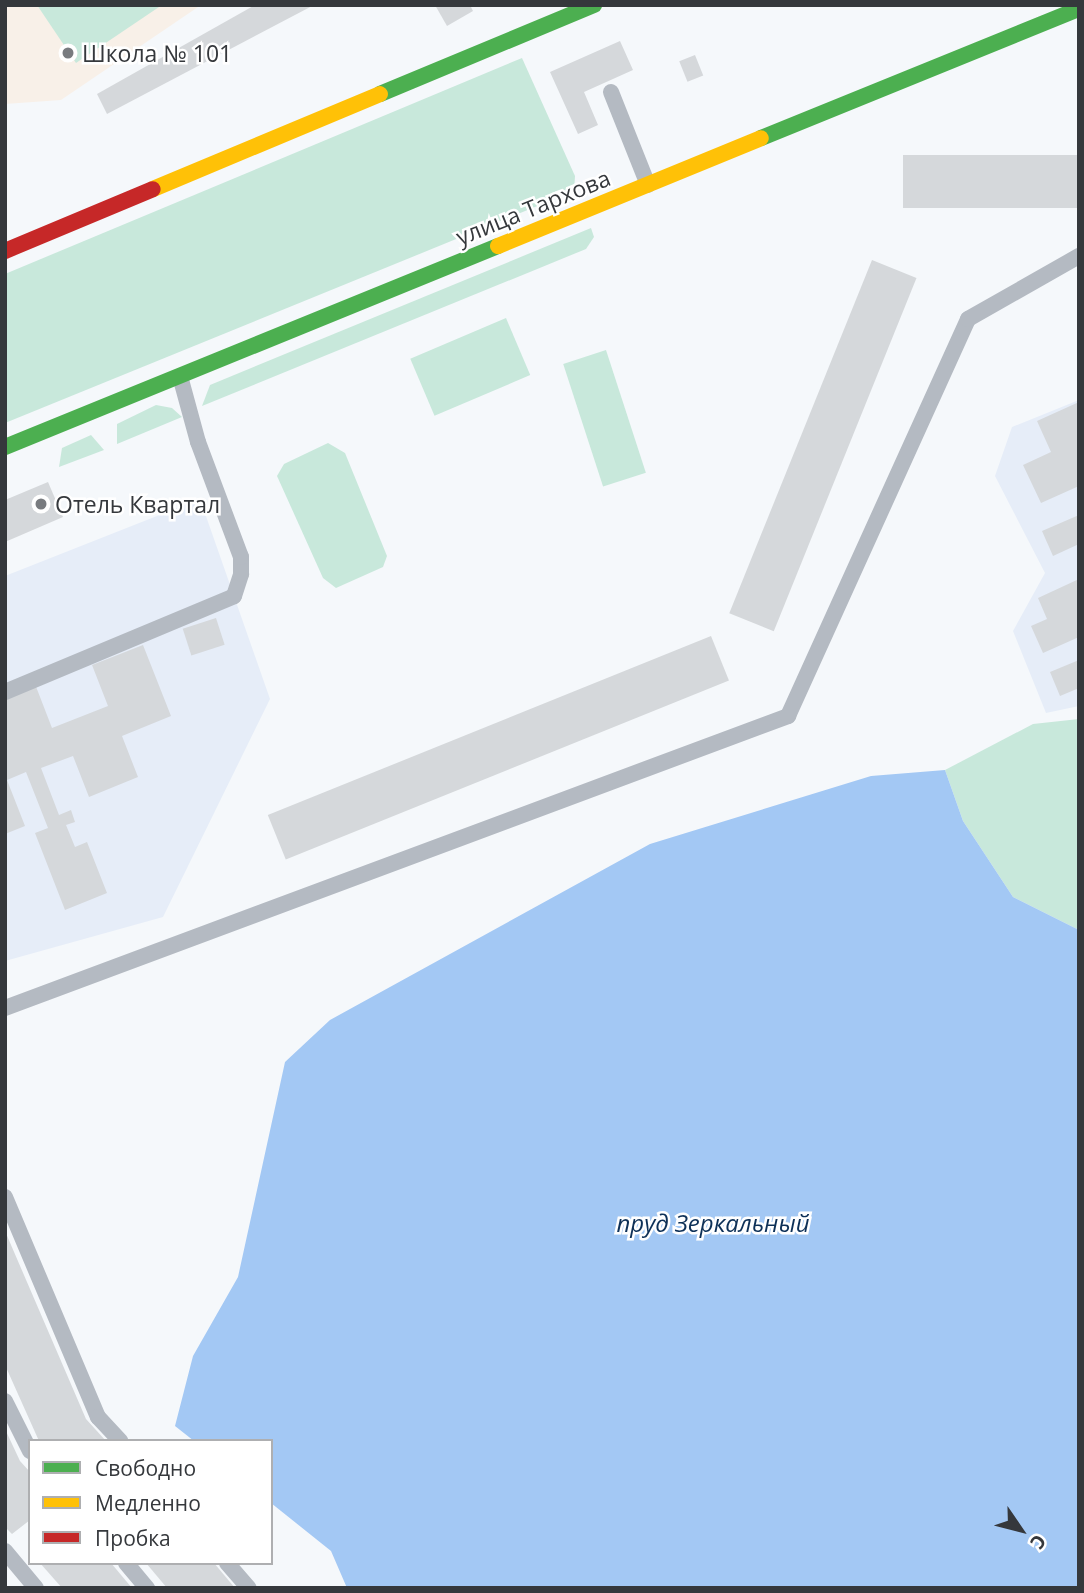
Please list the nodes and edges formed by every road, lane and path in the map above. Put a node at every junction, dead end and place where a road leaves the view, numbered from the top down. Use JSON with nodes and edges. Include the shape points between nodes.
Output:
{"nodes":[{"id":1,"x":585,"y":7,"type":"edge"},
{"id":2,"x":1079,"y":9,"type":"edge"},
{"id":3,"x":611,"y":92,"type":"dead end"},
{"id":4,"x":648,"y":185,"type":"junction"},
{"id":5,"x":5,"y":251,"type":"edge"},
{"id":6,"x":1079,"y":256,"type":"edge"},
{"id":7,"x":180,"y":376,"type":"junction"},
{"id":8,"x":5,"y":447,"type":"edge"},
{"id":9,"x":5,"y":692,"type":"edge"},
{"id":10,"x":5,"y":1008,"type":"edge"},
{"id":11,"x":5,"y":1197,"type":"edge"},
{"id":12,"x":5,"y":1401,"type":"edge"},
{"id":13,"x":118,"y":1439,"type":"edge"},
{"id":14,"x":28,"y":1447,"type":"edge"},
{"id":15,"x":5,"y":1551,"type":"edge"},
{"id":16,"x":128,"y":1565,"type":"edge"},
{"id":17,"x":229,"y":1565,"type":"edge"},
{"id":18,"x":36,"y":1588,"type":"edge"},
{"id":19,"x":147,"y":1588,"type":"edge"},
{"id":20,"x":249,"y":1588,"type":"edge"}],
"edges":[{"from":1,"to":5,"type":"main road"},
{"from":2,"to":4,"type":"main road","name":"улица Тархова"},
{"from":3,"to":4,"type":"lane"},
{"from":4,"to":7,"type":"main road","name":"улица Тархова"},
{"from":6,"to":10,"type":"lane","via":[[968,319],[788,716]]},
{"from":7,"to":8,"type":"main road","name":"улица Тархова"},
{"from":7,"to":9,"type":"lane","via":[[198,442],[241,557],[234,596]]},
{"from":11,"to":13,"type":"lane","via":[[98,1417]]},
{"from":12,"to":14,"type":"lane"},
{"from":15,"to":18,"type":"lane"},
{"from":16,"to":19,"type":"lane"},
{"from":17,"to":20,"type":"lane"}]}
